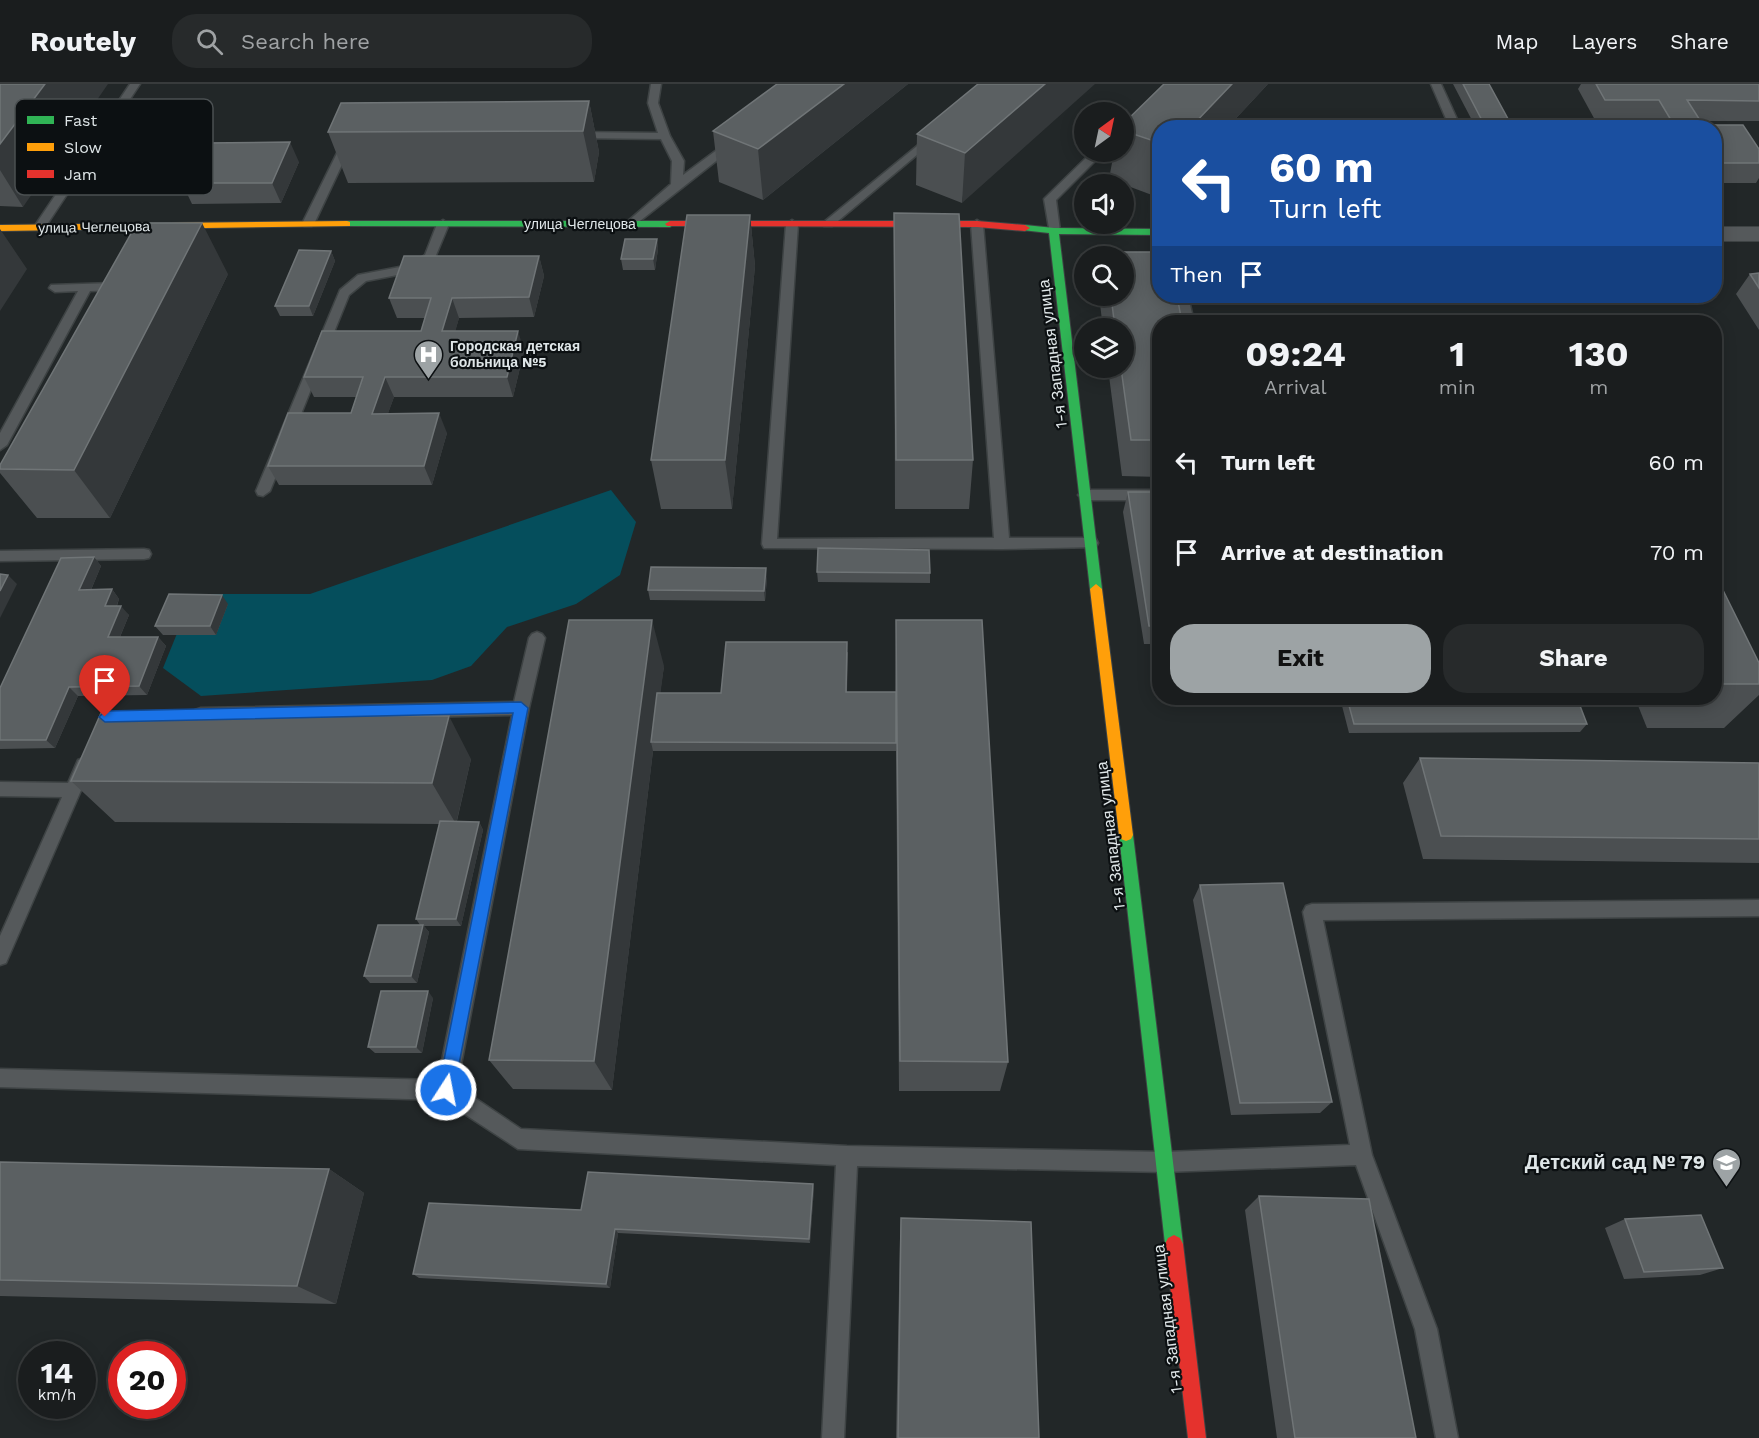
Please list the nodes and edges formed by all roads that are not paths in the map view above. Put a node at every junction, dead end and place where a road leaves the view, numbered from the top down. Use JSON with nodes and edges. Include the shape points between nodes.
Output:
{"nodes":[{"id":1,"x":135,"y":84,"type":"edge"},
{"id":2,"x":656,"y":84,"type":"edge"},
{"id":3,"x":1436,"y":84,"type":"edge"},
{"id":4,"x":125,"y":99,"type":"edge"},
{"id":5,"x":1452,"y":120,"type":"edge"},
{"id":6,"x":942,"y":128,"type":"edge"},
{"id":7,"x":363,"y":134,"type":"edge"},
{"id":8,"x":560,"y":135,"type":"edge"},
{"id":9,"x":743,"y":135,"type":"edge"},
{"id":10,"x":665,"y":136,"type":"junction"},
{"id":11,"x":1088,"y":162,"type":"edge"},
{"id":12,"x":677,"y":186,"type":"junction"},
{"id":13,"x":61,"y":195,"type":"edge"},
{"id":14,"x":308,"y":224,"type":"junction"},
{"id":15,"x":443,"y":224,"type":"junction"},
{"id":16,"x":792,"y":224,"type":"junction"},
{"id":17,"x":828,"y":224,"type":"junction"},
{"id":18,"x":977,"y":224,"type":"junction"},
{"id":19,"x":631,"y":225,"type":"junction"},
{"id":20,"x":40,"y":227,"type":"junction"},
{"id":21,"x":0,"y":228,"type":"edge"},
{"id":22,"x":1054,"y":231,"type":"junction"},
{"id":23,"x":1152,"y":232,"type":"edge"},
{"id":24,"x":1722,"y":234,"type":"edge"},
{"id":25,"x":1759,"y":234,"type":"edge"},
{"id":26,"x":113,"y":287,"type":"edge"},
{"id":27,"x":55,"y":288,"type":"dead end"},
{"id":28,"x":86,"y":288,"type":"junction"},
{"id":29,"x":0,"y":445,"type":"edge"},
{"id":30,"x":263,"y":491,"type":"dead end"},
{"id":31,"x":1086,"y":495,"type":"junction"},
{"id":32,"x":1152,"y":495,"type":"edge"},
{"id":33,"x":1091,"y":543,"type":"junction"},
{"id":34,"x":1002,"y":544,"type":"junction"},
{"id":35,"x":144,"y":554,"type":"dead end"},
{"id":36,"x":0,"y":556,"type":"edge"},
{"id":37,"x":537,"y":639,"type":"dead end"},
{"id":38,"x":521,"y":708,"type":"junction"},
{"id":39,"x":189,"y":715,"type":"edge"},
{"id":40,"x":92,"y":748,"type":"edge"},
{"id":41,"x":0,"y":789,"type":"edge"},
{"id":42,"x":73,"y":790,"type":"junction"},
{"id":43,"x":1759,"y":908,"type":"edge"},
{"id":44,"x":0,"y":957,"type":"edge"},
{"id":45,"x":0,"y":1078,"type":"edge"},
{"id":46,"x":446,"y":1090,"type":"junction"},
{"id":47,"x":1362,"y":1155,"type":"junction"},
{"id":48,"x":847,"y":1156,"type":"junction"},
{"id":49,"x":1165,"y":1162,"type":"junction"},
{"id":50,"x":833,"y":1438,"type":"edge"},
{"id":51,"x":1197,"y":1438,"type":"edge"},
{"id":52,"x":1447,"y":1438,"type":"edge"}],
"edges":[{"from":1,"to":4,"type":"lane"},
{"from":2,"to":10,"type":"lane","via":[[653,103]]},
{"from":3,"to":5,"type":"lane"},
{"from":6,"to":17,"type":"lane"},
{"from":7,"to":14,"type":"lane","via":[[351,134]]},
{"from":8,"to":10,"type":"lane"},
{"from":9,"to":12,"type":"lane"},
{"from":10,"to":12,"type":"lane","via":[[678,161]]},
{"from":11,"to":22,"type":"lane","via":[[1050,200]]},
{"from":12,"to":19,"type":"lane"},
{"from":13,"to":20,"type":"lane"},
{"from":14,"to":15,"type":"street","name":"улица Чеглецова"},
{"from":14,"to":20,"type":"street","name":"улица Чеглецова"},
{"from":15,"to":19,"type":"street","name":"улица Чеглецова"},
{"from":15,"to":30,"type":"lane","via":[[430,257],[414,268],[362,278],[344,293]]},
{"from":16,"to":17,"type":"street","name":"улица Чеглецова"},
{"from":16,"to":19,"type":"street","name":"улица Чеглецова"},
{"from":16,"to":34,"type":"lane","via":[[769,544]]},
{"from":17,"to":18,"type":"street","name":"улица Чеглецова"},
{"from":18,"to":22,"type":"street","name":"улица Чеглецова"},
{"from":18,"to":34,"type":"lane"},
{"from":20,"to":21,"type":"street","name":"улица Чеглецова"},
{"from":22,"to":23,"type":"street","name":"улица Чеглецова"},
{"from":22,"to":31,"type":"street","name":"1-я Западная улица"},
{"from":24,"to":25,"type":"street"},
{"from":26,"to":28,"type":"lane"},
{"from":27,"to":28,"type":"lane"},
{"from":28,"to":29,"type":"lane"},
{"from":31,"to":32,"type":"lane"},
{"from":31,"to":33,"type":"street","name":"1-я Западная улица"},
{"from":33,"to":34,"type":"lane"},
{"from":33,"to":49,"type":"street","name":"1-я Западная улица"},
{"from":35,"to":36,"type":"lane"},
{"from":37,"to":38,"type":"lane"},
{"from":38,"to":39,"type":"lane"},
{"from":38,"to":46,"type":"lane"},
{"from":40,"to":42,"type":"lane"},
{"from":41,"to":42,"type":"lane"},
{"from":42,"to":44,"type":"lane"},
{"from":43,"to":47,"type":"lane","via":[[1312,912]]},
{"from":45,"to":46,"type":"lane"},
{"from":46,"to":48,"type":"lane","via":[[518,1139]]},
{"from":47,"to":49,"type":"lane"},
{"from":47,"to":52,"type":"lane","via":[[1426,1329]]},
{"from":48,"to":49,"type":"lane"},
{"from":48,"to":50,"type":"lane"},
{"from":49,"to":51,"type":"street","name":"1-я Западная улица"}]}
